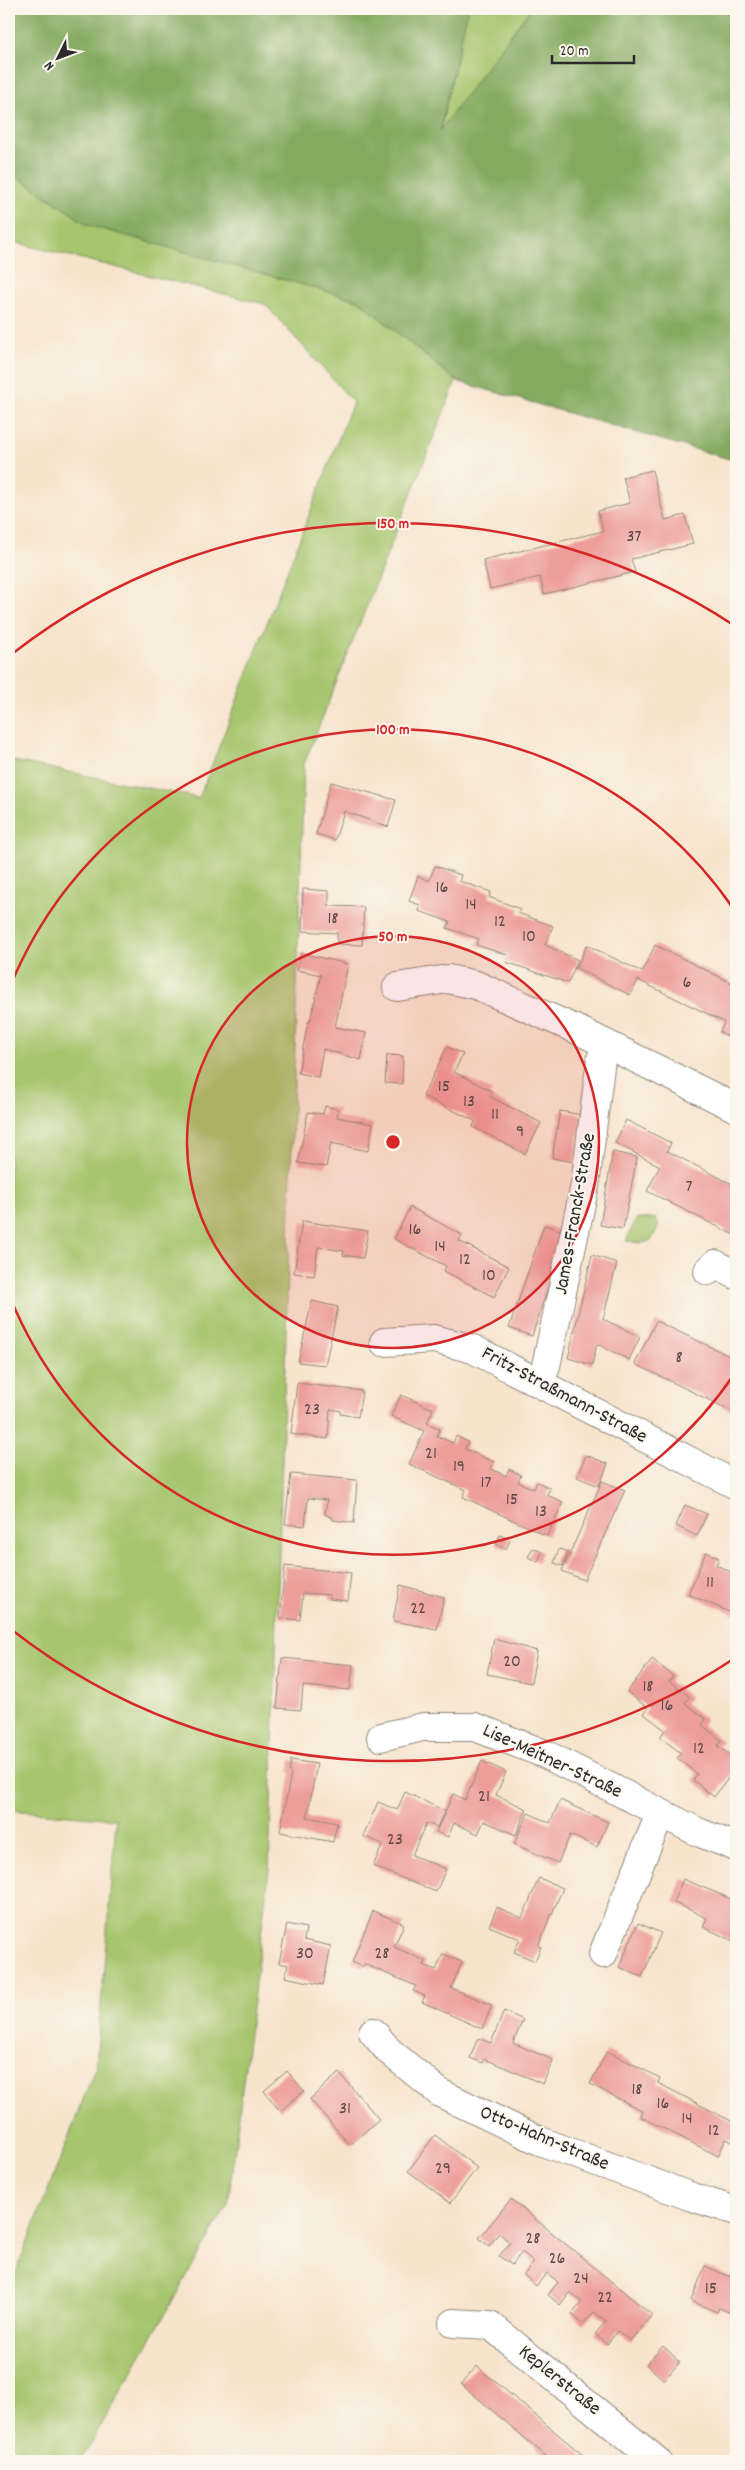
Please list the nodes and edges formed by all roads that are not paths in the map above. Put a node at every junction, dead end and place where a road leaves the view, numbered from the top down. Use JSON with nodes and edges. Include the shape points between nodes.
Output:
{"nodes":[{"id":1,"x":397,"y":987,"type":"dead end"},
{"id":2,"x":607,"y":1045,"type":"junction"},
{"id":3,"x":736,"y":1108,"type":"edge"},
{"id":4,"x":708,"y":1271,"type":"dead end"},
{"id":5,"x":736,"y":1275,"type":"edge"},
{"id":6,"x":384,"y":1342,"type":"dead end"},
{"id":7,"x":540,"y":1382,"type":"junction"},
{"id":8,"x":736,"y":1485,"type":"edge"},
{"id":9,"x":381,"y":1737,"type":"dead end"},
{"id":10,"x":660,"y":1814,"type":"junction"},
{"id":11,"x":736,"y":1847,"type":"edge"},
{"id":12,"x":603,"y":1954,"type":"dead end"},
{"id":13,"x":373,"y":2032,"type":"dead end"},
{"id":14,"x":736,"y":2211,"type":"edge"},
{"id":15,"x":453,"y":2323,"type":"dead end"},
{"id":16,"x":657,"y":2461,"type":"edge"}],
"edges":[{"from":1,"to":2,"type":"street","via":[[448,979],[476,985]]},
{"from":2,"to":3,"type":"street"},
{"from":2,"to":7,"type":"street","name":"James-Franck-Straße","via":[[601,1059],[577,1224]]},
{"from":4,"to":5,"type":"street","via":[[715,1264]]},
{"from":6,"to":7,"type":"street","name":"Fritz-Straßmann-Straße","via":[[434,1339],[462,1345]]},
{"from":7,"to":8,"type":"street","name":"Fritz-Straßmann-Straße"},
{"from":9,"to":10,"type":"street","name":"Lise-Meitner-Straße","via":[[423,1727],[475,1727],[545,1754]]},
{"from":10,"to":11,"type":"street","name":"Lise-Meitner-Straße"},
{"from":10,"to":12,"type":"street"},
{"from":13,"to":14,"type":"street","name":"Otto-Hahn-Straße","via":[[389,2051],[440,2093],[540,2141]]},
{"from":15,"to":16,"type":"street","name":"Keplerstraße","via":[[490,2325]]}]}
